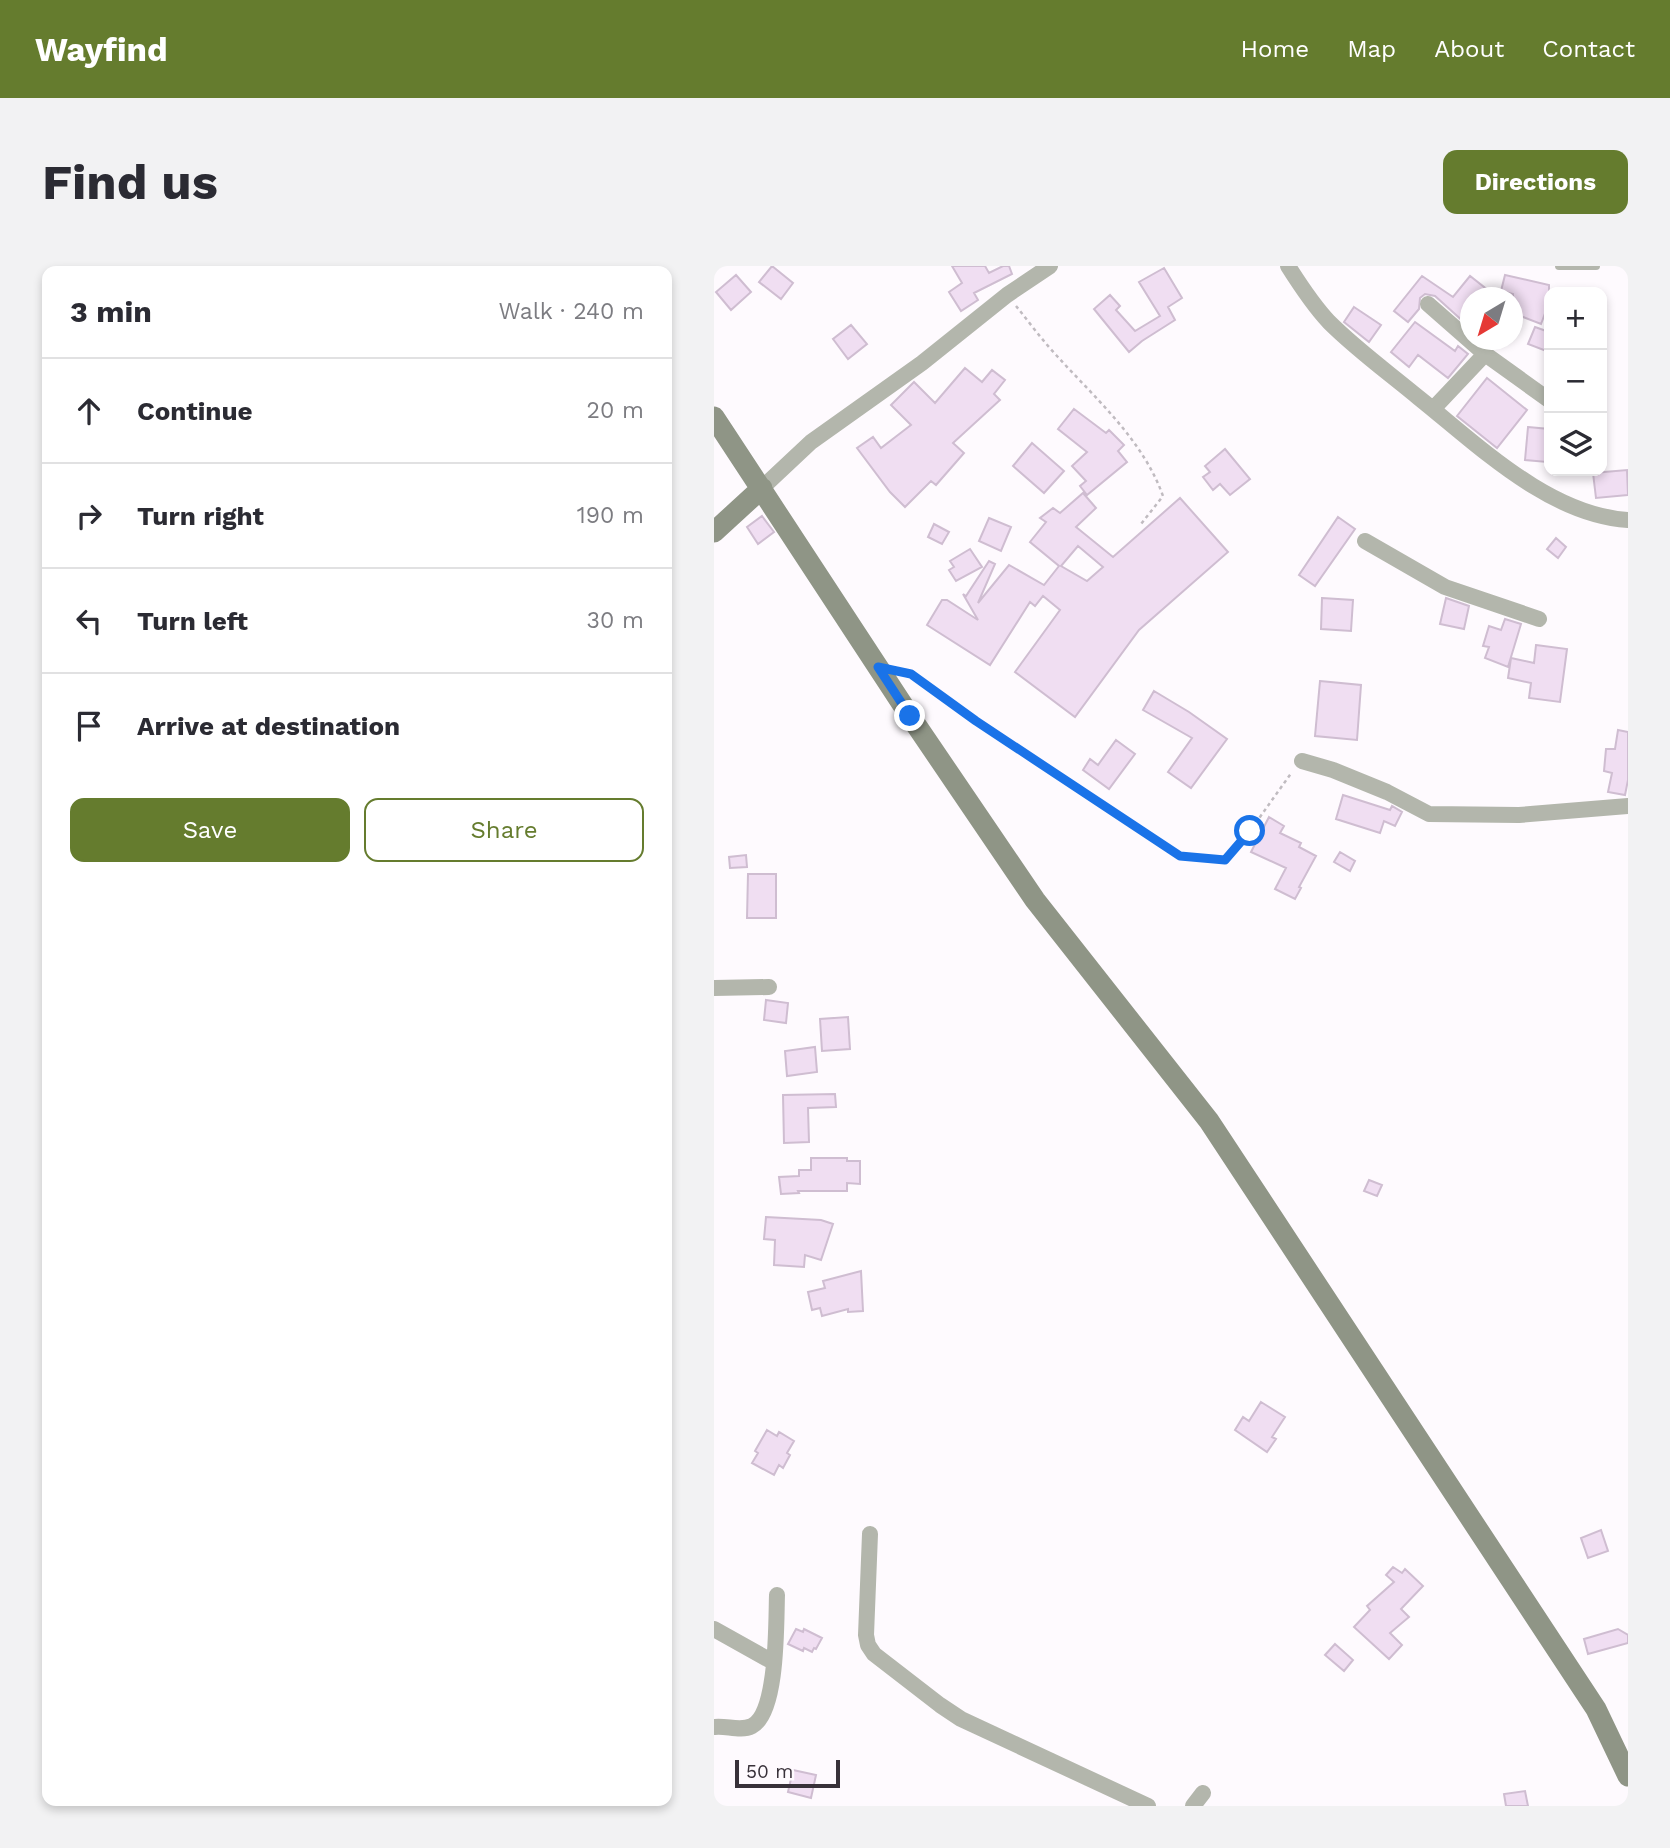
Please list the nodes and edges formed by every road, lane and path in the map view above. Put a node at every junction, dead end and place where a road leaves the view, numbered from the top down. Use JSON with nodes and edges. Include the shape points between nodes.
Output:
{"nodes":[{"id":1,"x":1050,"y":266,"type":"edge"},
{"id":2,"x":1288,"y":266,"type":"edge"},
{"id":3,"x":1559,"y":266,"type":"edge"},
{"id":4,"x":1596,"y":266,"type":"edge"},
{"id":5,"x":1007,"y":295,"type":"junction"},
{"id":6,"x":1428,"y":304,"type":"dead end"},
{"id":7,"x":1485,"y":354,"type":"junction"},
{"id":8,"x":1544,"y":396,"type":"edge"},
{"id":9,"x":1433,"y":409,"type":"junction"},
{"id":10,"x":714,"y":417,"type":"edge"},
{"id":11,"x":762,"y":488,"type":"junction"},
{"id":12,"x":1628,"y":520,"type":"edge"},
{"id":13,"x":1141,"y":524,"type":"dead end"},
{"id":14,"x":714,"y":532,"type":"edge"},
{"id":15,"x":1365,"y":541,"type":"dead end"},
{"id":16,"x":1539,"y":619,"type":"dead end"},
{"id":17,"x":878,"y":667,"type":"junction"},
{"id":18,"x":1302,"y":761,"type":"joint"},
{"id":19,"x":1628,"y":806,"type":"edge"},
{"id":20,"x":769,"y":987,"type":"dead end"},
{"id":21,"x":714,"y":988,"type":"edge"},
{"id":22,"x":870,"y":1534,"type":"dead end"},
{"id":23,"x":777,"y":1595,"type":"dead end"},
{"id":24,"x":714,"y":1629,"type":"edge"},
{"id":25,"x":773,"y":1662,"type":"junction"},
{"id":26,"x":714,"y":1727,"type":"edge"},
{"id":27,"x":1628,"y":1776,"type":"edge"},
{"id":28,"x":1148,"y":1806,"type":"edge"}],
"edges":[{"from":1,"to":5,"type":"street"},
{"from":2,"to":9,"type":"street","via":[[1329,321]]},
{"from":3,"to":4,"type":"lane"},
{"from":5,"to":11,"type":"street","via":[[811,442]]},
{"from":5,"to":13,"type":"path","via":[[1154,472],[1163,496]]},
{"from":6,"to":7,"type":"street"},
{"from":7,"to":8,"type":"street"},
{"from":7,"to":9,"type":"street"},
{"from":9,"to":12,"type":"street","via":[[1520,477],[1561,501],[1604,518]]},
{"from":10,"to":11,"type":"street"},
{"from":11,"to":14,"type":"street"},
{"from":11,"to":17,"type":"street"},
{"from":15,"to":16,"type":"street","via":[[1445,587]]},
{"from":17,"to":18,"type":"path","via":[[911,674],[1180,856],[1225,860]]},
{"from":17,"to":27,"type":"street","via":[[1035,900],[1209,1121],[1596,1709]]},
{"from":18,"to":19,"type":"street","via":[[1387,792],[1429,814],[1519,815]]},
{"from":20,"to":21,"type":"street"},
{"from":22,"to":28,"type":"street","via":[[866,1635],[874,1654],[961,1718]]},
{"from":23,"to":25,"type":"street"},
{"from":24,"to":25,"type":"street"},
{"from":25,"to":26,"type":"street","via":[[768,1701],[753,1726]]}]}
